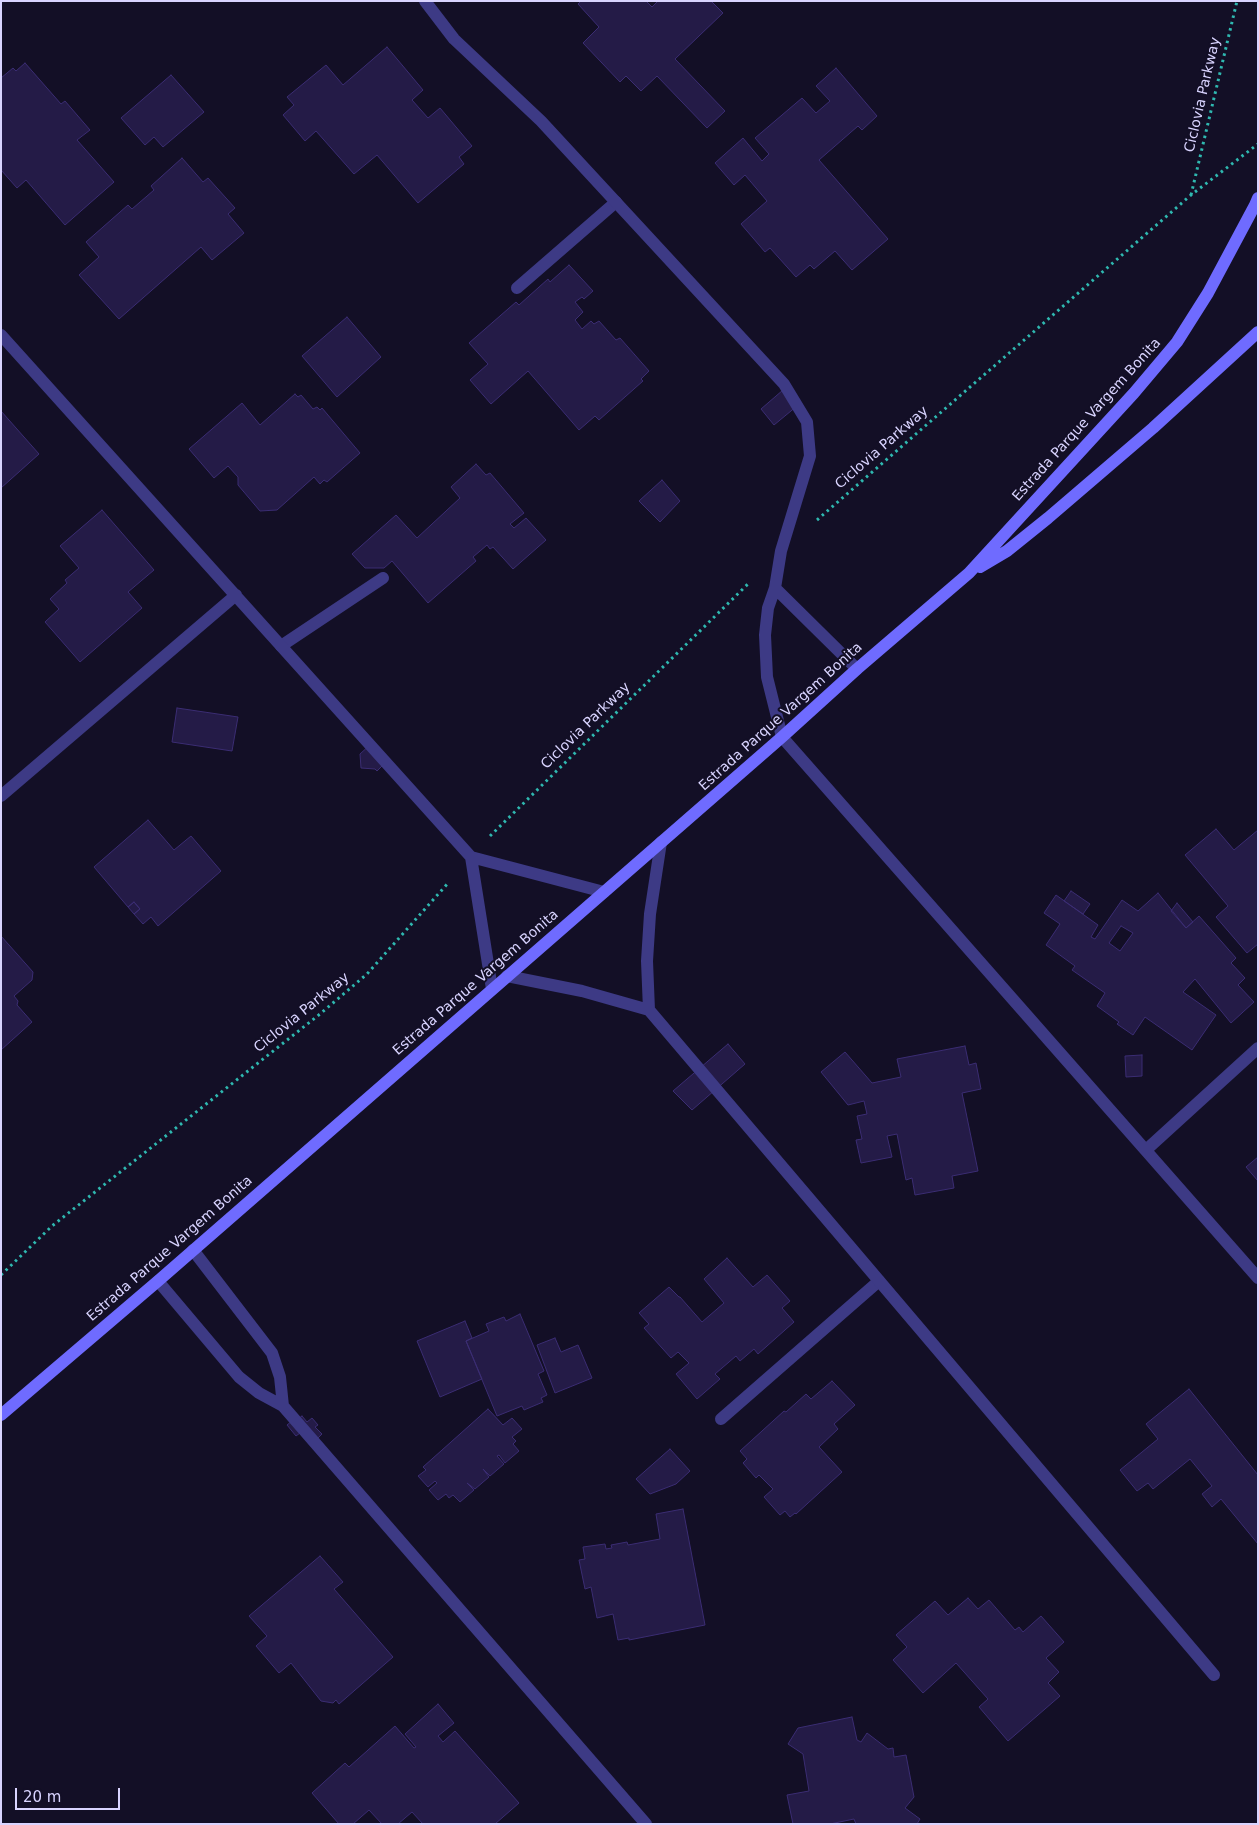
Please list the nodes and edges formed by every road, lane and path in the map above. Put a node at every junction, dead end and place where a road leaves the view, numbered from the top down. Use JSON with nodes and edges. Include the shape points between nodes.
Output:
{"nodes":[{"id":1,"x":425,"y":1,"type":"edge"},
{"id":2,"x":1237,"y":1,"type":"edge"},
{"id":3,"x":1258,"y":144,"type":"edge"},
{"id":4,"x":1191,"y":195,"type":"junction"},
{"id":5,"x":1258,"y":198,"type":"edge"},
{"id":6,"x":616,"y":202,"type":"junction"},
{"id":7,"x":517,"y":288,"type":"dead end"},
{"id":8,"x":1258,"y":332,"type":"edge"},
{"id":9,"x":1,"y":335,"type":"edge"},
{"id":10,"x":781,"y":551,"type":"junction"},
{"id":11,"x":969,"y":573,"type":"junction"},
{"id":12,"x":383,"y":578,"type":"dead end"},
{"id":13,"x":775,"y":588,"type":"junction"},
{"id":14,"x":236,"y":595,"type":"junction"},
{"id":15,"x":281,"y":646,"type":"junction"},
{"id":16,"x":857,"y":669,"type":"junction"},
{"id":17,"x":782,"y":737,"type":"junction"},
{"id":18,"x":1,"y":796,"type":"edge"},
{"id":19,"x":661,"y":842,"type":"junction"},
{"id":20,"x":471,"y":857,"type":"junction"},
{"id":21,"x":604,"y":892,"type":"junction"},
{"id":22,"x":507,"y":976,"type":"junction"},
{"id":23,"x":492,"y":989,"type":"junction"},
{"id":24,"x":650,"y":1010,"type":"junction"},
{"id":25,"x":1258,"y":1048,"type":"edge"},
{"id":26,"x":1146,"y":1150,"type":"junction"},
{"id":27,"x":193,"y":1250,"type":"junction"},
{"id":28,"x":1,"y":1275,"type":"edge"},
{"id":29,"x":1258,"y":1278,"type":"edge"},
{"id":30,"x":158,"y":1281,"type":"junction"},
{"id":31,"x":879,"y":1281,"type":"junction"},
{"id":32,"x":283,"y":1406,"type":"junction"},
{"id":33,"x":1,"y":1415,"type":"edge"},
{"id":34,"x":721,"y":1419,"type":"dead end"},
{"id":35,"x":1214,"y":1675,"type":"dead end"},
{"id":36,"x":646,"y":1824,"type":"edge"}],
"edges":[{"from":1,"to":6,"type":"street","via":[[454,39],[542,121]]},
{"from":2,"to":4,"type":"path","name":"Ciclovia Parkway"},
{"from":3,"to":4,"type":"path","name":"Ciclovia Parkway"},
{"from":4,"to":10,"type":"path","name":"Ciclovia Parkway"},
{"from":5,"to":11,"type":"main road","name":"Estrada Parque Vargem Bonita","via":[[1208,293],[1177,342]]},
{"from":6,"to":7,"type":"street"},
{"from":6,"to":10,"type":"street","via":[[784,384],[807,422],[810,456]]},
{"from":8,"to":11,"type":"main road","name":"Estrada Parque Vargem Bonita","via":[[1048,518],[1006,551]]},
{"from":9,"to":14,"type":"street"},
{"from":10,"to":13,"type":"street"},
{"from":10,"to":20,"type":"path","name":"Ciclovia Parkway"},
{"from":11,"to":16,"type":"main road","name":"Estrada Parque Vargem Bonita"},
{"from":12,"to":15,"type":"street"},
{"from":13,"to":16,"type":"street"},
{"from":13,"to":17,"type":"street","via":[[768,608],[765,644],[767,677]]},
{"from":14,"to":15,"type":"street"},
{"from":14,"to":18,"type":"street"},
{"from":15,"to":20,"type":"street"},
{"from":16,"to":17,"type":"main road","name":"Estrada Parque Vargem Bonita"},
{"from":17,"to":19,"type":"main road","name":"Estrada Parque Vargem Bonita"},
{"from":17,"to":26,"type":"street"},
{"from":19,"to":21,"type":"main road","name":"Estrada Parque Vargem Bonita"},
{"from":19,"to":24,"type":"street","via":[[650,914],[647,960]]},
{"from":20,"to":21,"type":"street"},
{"from":20,"to":23,"type":"street"},
{"from":20,"to":28,"type":"path","name":"Ciclovia Parkway","via":[[367,974],[52,1226]]},
{"from":21,"to":22,"type":"main road","name":"Estrada Parque Vargem Bonita"},
{"from":22,"to":23,"type":"main road","name":"Estrada Parque Vargem Bonita"},
{"from":22,"to":24,"type":"street","via":[[582,990]]},
{"from":23,"to":27,"type":"main road","name":"Estrada Parque Vargem Bonita"},
{"from":24,"to":31,"type":"street"},
{"from":25,"to":26,"type":"street"},
{"from":26,"to":29,"type":"street"},
{"from":27,"to":30,"type":"main road","name":"Estrada Parque Vargem Bonita"},
{"from":27,"to":32,"type":"street","via":[[272,1353],[280,1377]]},
{"from":30,"to":32,"type":"street","via":[[239,1377]]},
{"from":30,"to":33,"type":"main road","name":"Estrada Parque Vargem Bonita"},
{"from":31,"to":34,"type":"street"},
{"from":31,"to":35,"type":"street"},
{"from":32,"to":36,"type":"street"}]}
